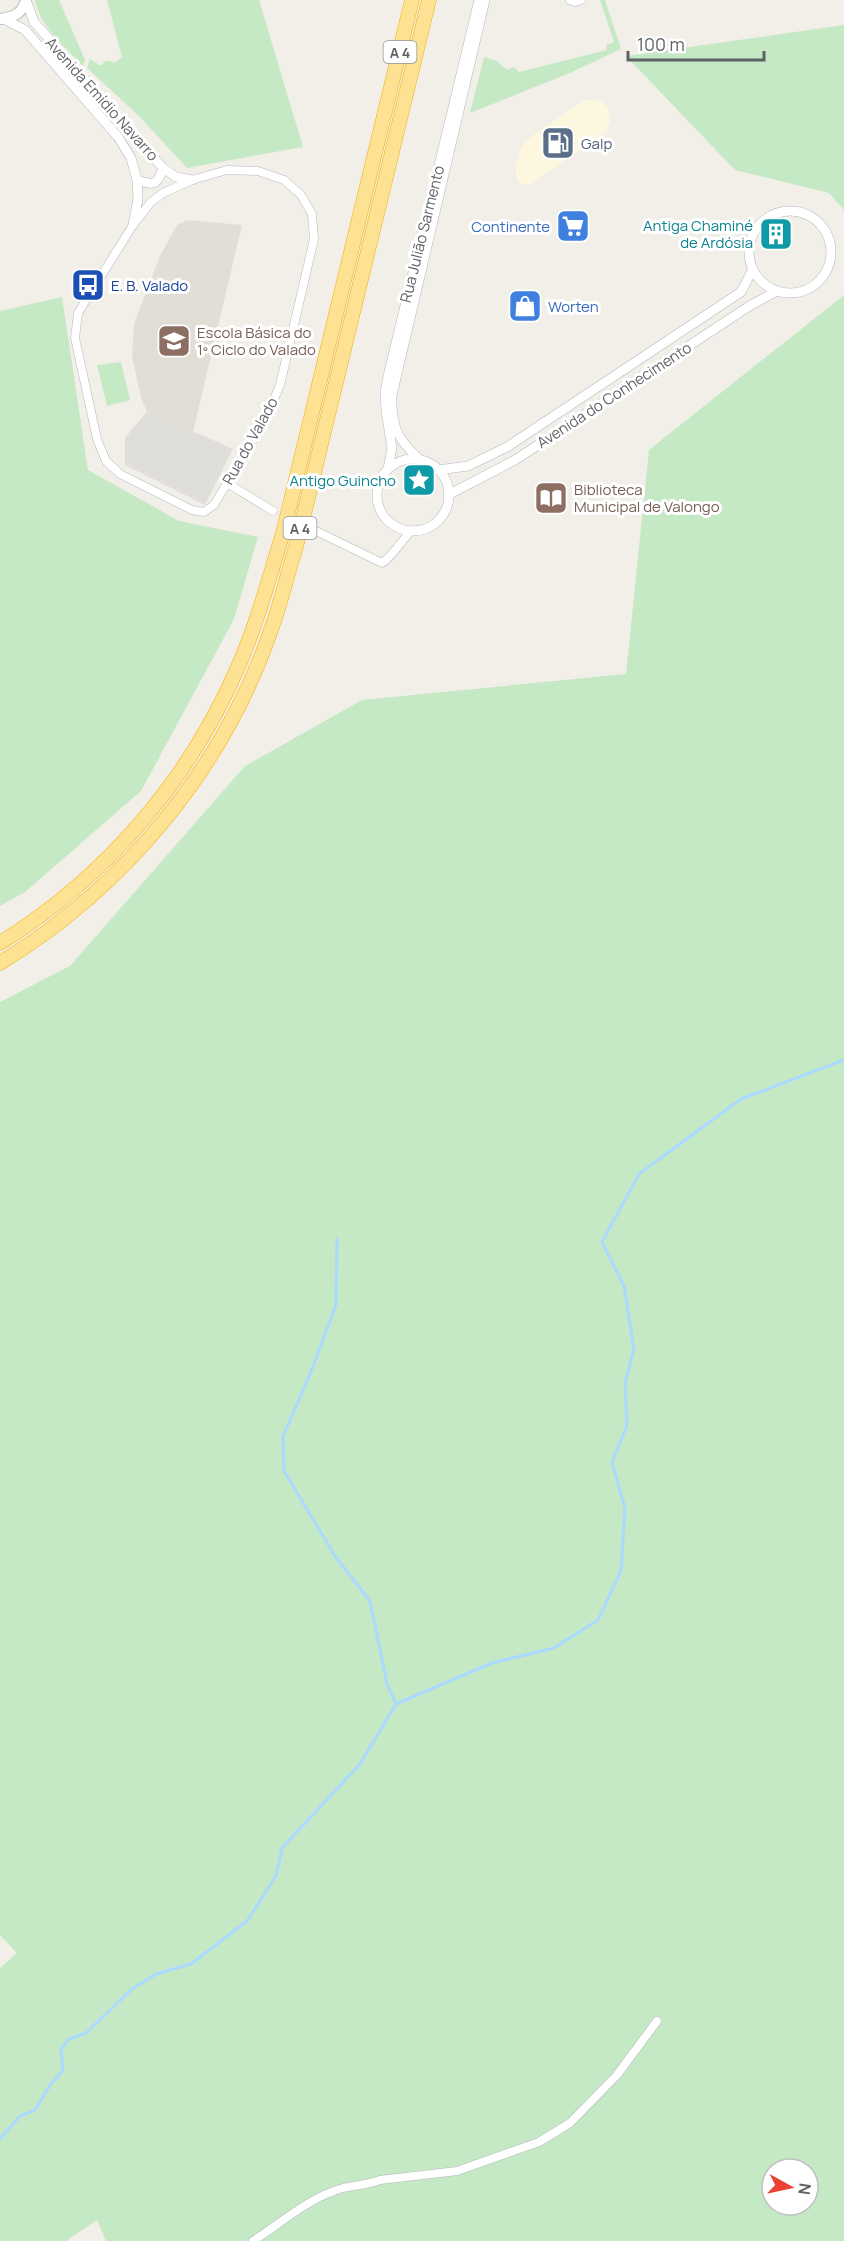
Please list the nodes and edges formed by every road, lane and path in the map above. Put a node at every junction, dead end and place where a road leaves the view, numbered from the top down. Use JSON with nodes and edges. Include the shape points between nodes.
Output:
{"nodes":[{"id":1,"x":26,"y":0,"type":"edge"},
{"id":2,"x":412,"y":0,"type":"edge"},
{"id":3,"x":429,"y":0,"type":"edge"},
{"id":4,"x":478,"y":0,"type":"edge"},
{"id":5,"x":485,"y":0,"type":"edge"},
{"id":6,"x":570,"y":0,"type":"edge"},
{"id":7,"x":581,"y":0,"type":"edge"},
{"id":8,"x":1,"y":19,"type":"edge"},
{"id":9,"x":163,"y":168,"type":"junction"},
{"id":10,"x":137,"y":180,"type":"junction"},
{"id":11,"x":192,"y":180,"type":"junction"},
{"id":12,"x":133,"y":225,"type":"junction"},
{"id":13,"x":753,"y":269,"type":"junction"},
{"id":14,"x":777,"y":291,"type":"junction"},
{"id":15,"x":420,"y":460,"type":"junction"},
{"id":16,"x":388,"y":469,"type":"junction"},
{"id":17,"x":438,"y":470,"type":"junction"},
{"id":18,"x":227,"y":483,"type":"junction"},
{"id":19,"x":448,"y":495,"type":"junction"},
{"id":20,"x":273,"y":511,"type":"dead end"},
{"id":21,"x":310,"y":528,"type":"dead end"},
{"id":22,"x":412,"y":530,"type":"junction"},
{"id":23,"x":0,"y":943,"type":"edge"},
{"id":24,"x":0,"y":963,"type":"edge"},
{"id":25,"x":657,"y":2021,"type":"dead end"},
{"id":26,"x":254,"y":2241,"type":"edge"}],
"edges":[{"from":1,"to":8,"type":"main road","via":[[18,14]]},
{"from":1,"to":9,"type":"street","name":"Avenida Emídio Navarro","via":[[34,21]]},
{"from":2,"to":23,"type":"highway","number":"A 4","via":[[283,533],[238,667],[186,763],[145,818],[66,897]]},
{"from":3,"to":24,"type":"highway","number":"A 4","via":[[296,547],[271,631],[245,691],[223,736],[160,827],[118,873],[70,915]]},
{"from":4,"to":16,"type":"street","name":"Rua Julião Sarmento","via":[[387,382],[386,411],[392,448]]},
{"from":5,"to":15,"type":"street","name":"Rua Julião Sarmento","via":[[392,395],[399,438]]},
{"from":6,"to":7,"type":"street"},
{"from":8,"to":10,"type":"street","name":"Avenida Emídio Navarro","via":[[24,30],[118,137],[131,158]]},
{"from":9,"to":10,"type":"street","via":[[154,184]]},
{"from":9,"to":11,"type":"street","name":"Avenida Emídio Navarro","via":[[176,177]]},
{"from":10,"to":12,"type":"street","name":"Avenida Emídio Navarro"},
{"from":11,"to":12,"type":"street","name":"Rua do Valado","via":[[162,193]]},
{"from":11,"to":18,"type":"street","name":"Rua do Valado","via":[[227,170],[258,171],[284,180],[301,195],[312,214],[314,240],[280,385],[267,416]]},
{"from":12,"to":18,"type":"street","name":"Rua do Valado","via":[[78,313],[75,338],[97,439],[106,460],[120,474],[192,510],[204,512],[214,505]]},
{"from":13,"to":14,"type":"street"},
{"from":13,"to":14,"type":"street","via":[[749,254],[752,239],[765,219],[780,212],[796,211],[823,227],[830,242],[825,273],[800,292]]},
{"from":13,"to":17,"type":"street","name":"Avenida do Conhecimento","via":[[741,292],[507,447],[468,466]]},
{"from":14,"to":19,"type":"street","name":"Avenida do Conhecimento","via":[[515,460]]},
{"from":15,"to":16,"type":"street","via":[[400,461]]},
{"from":15,"to":17,"type":"street"},
{"from":16,"to":22,"type":"street","via":[[378,487],[380,507],[393,524]]},
{"from":17,"to":19,"type":"street"},
{"from":18,"to":20,"type":"street"},
{"from":19,"to":22,"type":"street","via":[[437,520],[426,528]]},
{"from":21,"to":22,"type":"street","via":[[382,563]]},
{"from":25,"to":26,"type":"street","via":[[610,2082],[570,2123],[539,2142],[457,2171],[343,2188],[314,2200]]}]}
